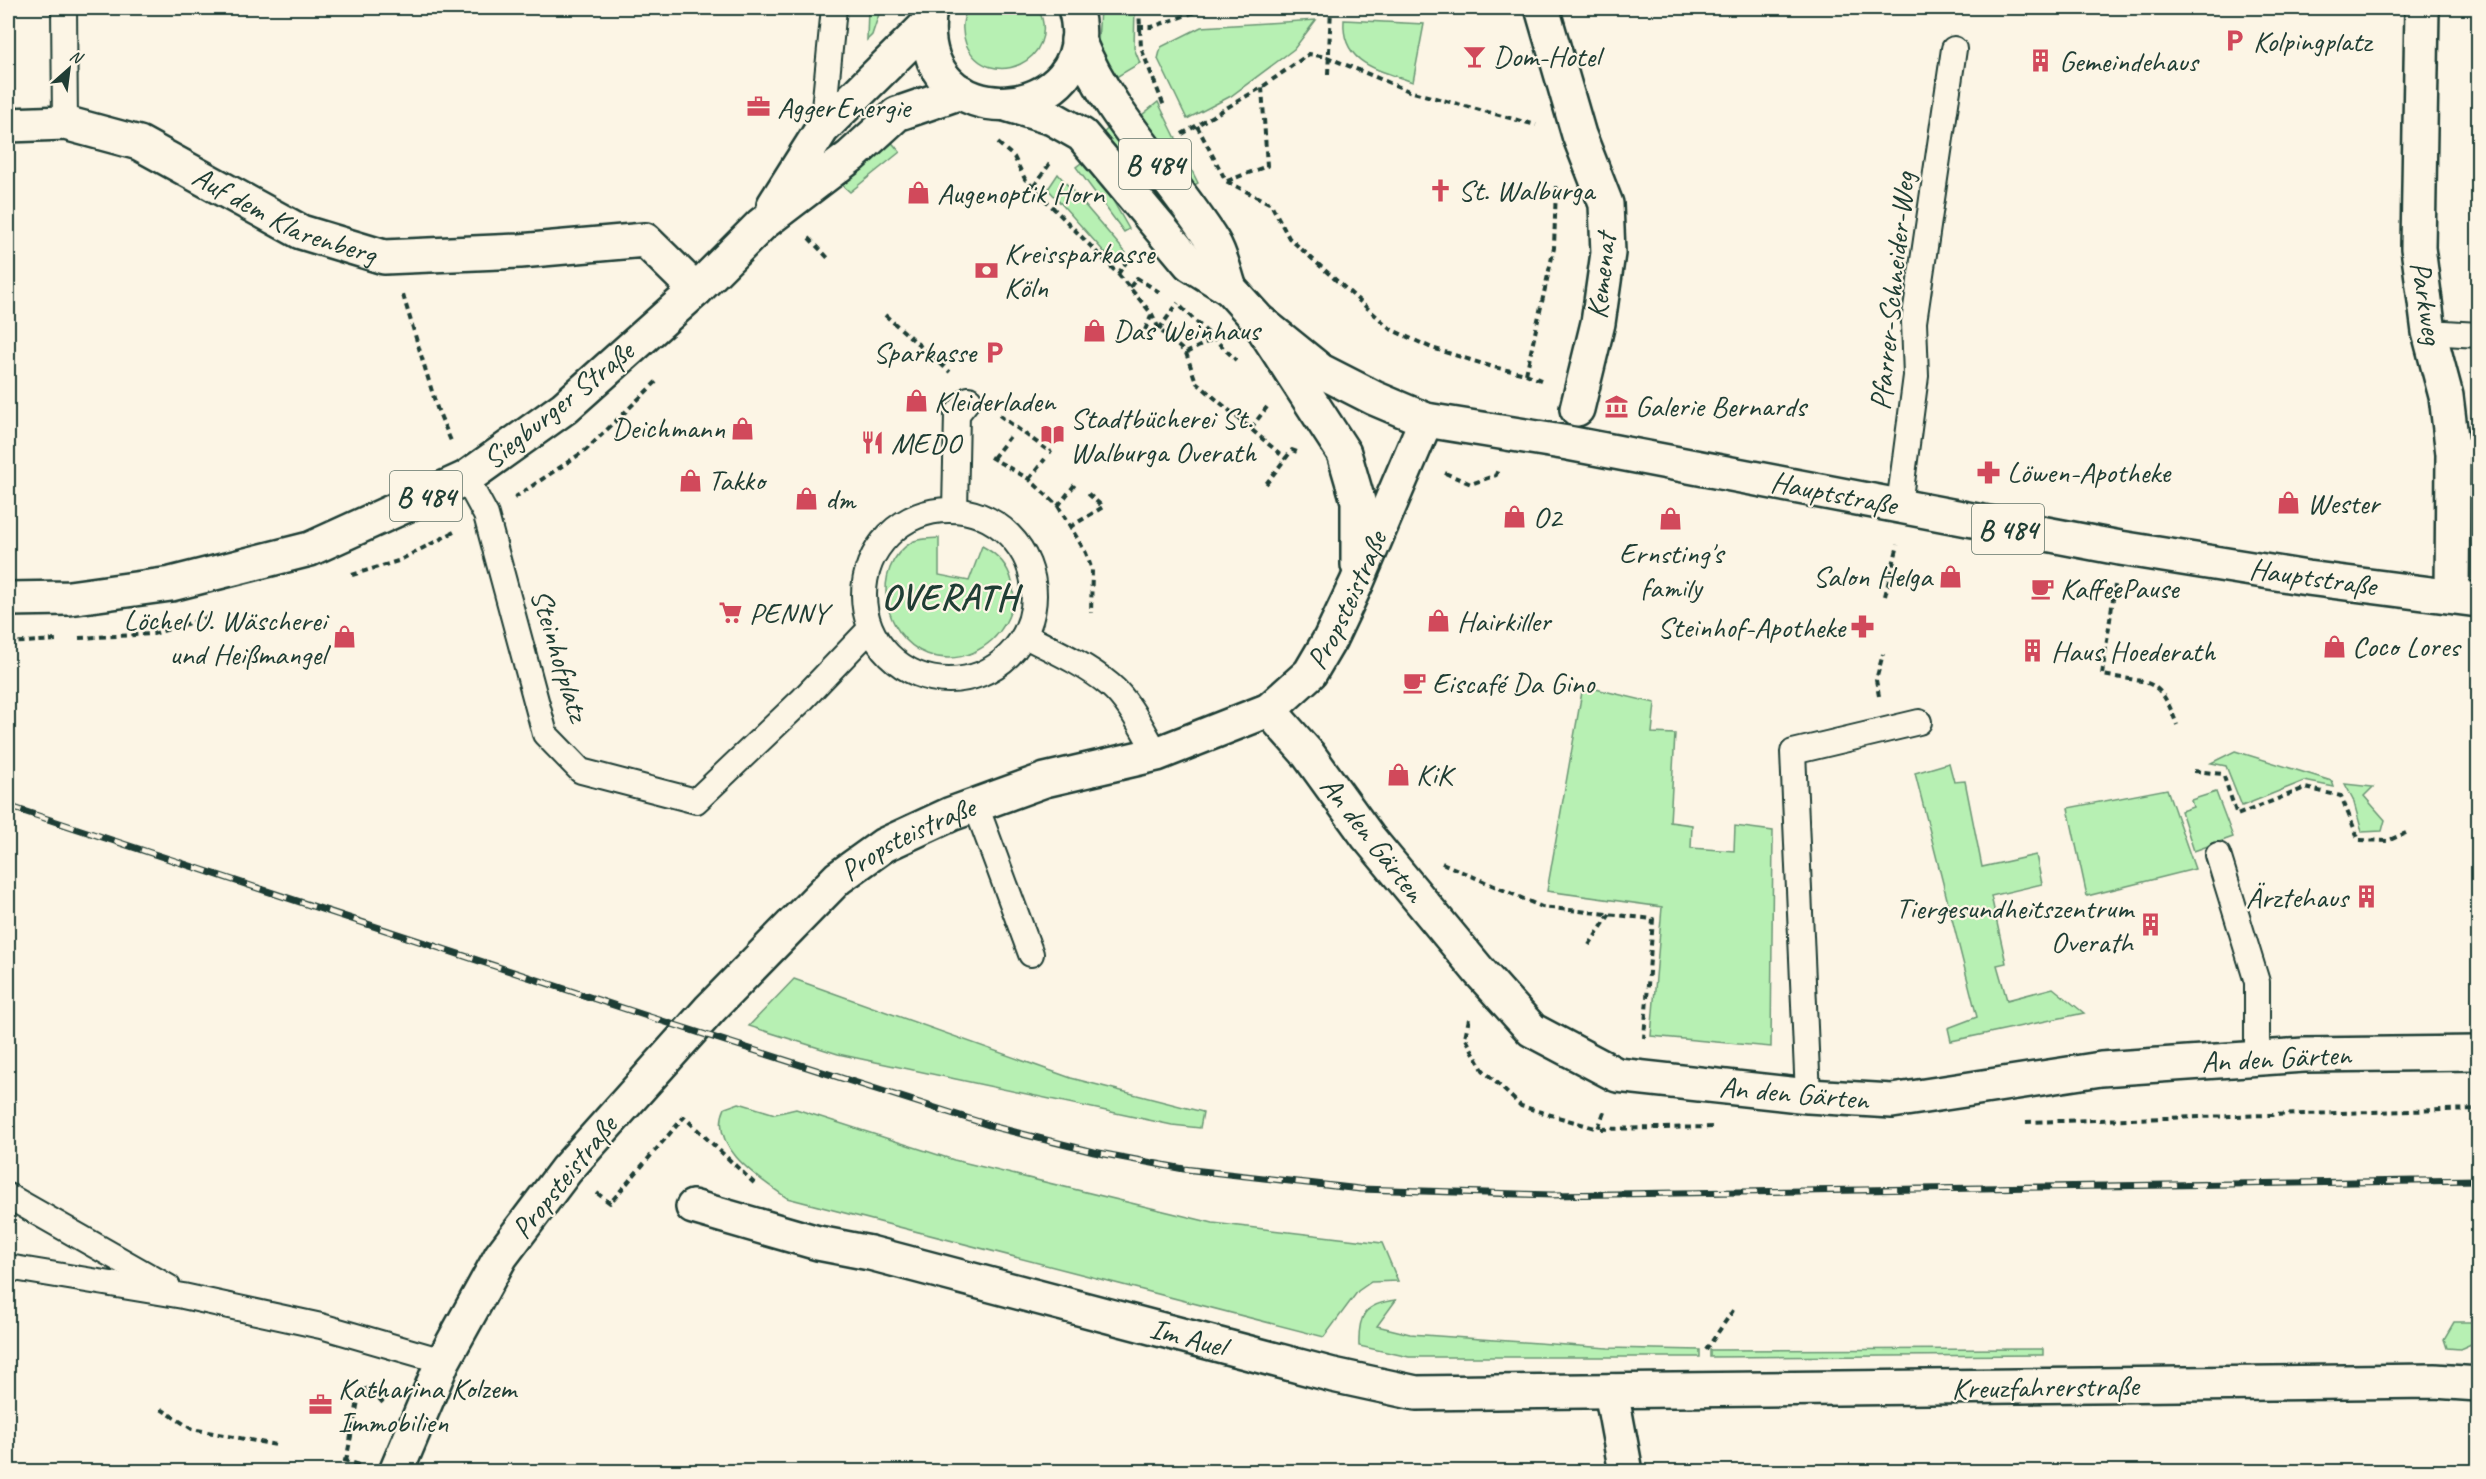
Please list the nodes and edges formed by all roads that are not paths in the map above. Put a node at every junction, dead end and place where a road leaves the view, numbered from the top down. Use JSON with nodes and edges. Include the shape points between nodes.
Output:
{"nodes":[{"id":1,"x":64,"y":8,"type":"edge"},
{"id":2,"x":834,"y":8,"type":"edge"},
{"id":3,"x":1543,"y":8,"type":"edge"},
{"id":4,"x":2422,"y":8,"type":"edge"},
{"id":5,"x":929,"y":16,"type":"edge"},
{"id":6,"x":1079,"y":19,"type":"edge"},
{"id":7,"x":1954,"y":49,"type":"dead end"},
{"id":8,"x":961,"y":92,"type":"junction"},
{"id":9,"x":1010,"y":105,"type":"junction"},
{"id":10,"x":65,"y":123,"type":"junction"},
{"id":11,"x":8,"y":125,"type":"edge"},
{"id":12,"x":822,"y":129,"type":"junction"},
{"id":13,"x":762,"y":224,"type":"junction"},
{"id":14,"x":1230,"y":289,"type":"junction"},
{"id":15,"x":696,"y":290,"type":"junction"},
{"id":16,"x":1258,"y":320,"type":"junction"},
{"id":17,"x":2429,"y":332,"type":"junction"},
{"id":18,"x":2478,"y":335,"type":"edge"},
{"id":19,"x":1564,"y":398,"type":"road end"},
{"id":20,"x":969,"y":399,"type":"dead end"},
{"id":21,"x":1426,"y":420,"type":"junction"},
{"id":22,"x":466,"y":478,"type":"junction"},
{"id":23,"x":1903,"y":506,"type":"junction"},
{"id":24,"x":955,"y":510,"type":"junction"},
{"id":25,"x":1357,"y":582,"type":"junction"},
{"id":26,"x":8,"y":598,"type":"edge"},
{"id":27,"x":2465,"y":598,"type":"edge"},
{"id":28,"x":870,"y":629,"type":"junction"},
{"id":29,"x":1025,"y":636,"type":"junction"},
{"id":30,"x":1269,"y":710,"type":"junction"},
{"id":31,"x":1919,"y":722,"type":"dead end"},
{"id":32,"x":1157,"y":754,"type":"junction"},
{"id":33,"x":976,"y":806,"type":"junction"},
{"id":34,"x":2218,"y":855,"type":"dead end"},
{"id":35,"x":1031,"y":954,"type":"dead end"},
{"id":36,"x":2478,"y":1053,"type":"edge"},
{"id":37,"x":2257,"y":1058,"type":"junction"},
{"id":38,"x":1808,"y":1096,"type":"junction"},
{"id":39,"x":14,"y":1201,"type":"edge"},
{"id":40,"x":693,"y":1207,"type":"dead end"},
{"id":41,"x":8,"y":1267,"type":"edge"},
{"id":42,"x":183,"y":1296,"type":"junction"},
{"id":43,"x":443,"y":1361,"type":"junction"},
{"id":44,"x":2478,"y":1384,"type":"edge"},
{"id":45,"x":1611,"y":1391,"type":"junction"},
{"id":46,"x":396,"y":1472,"type":"edge"},
{"id":47,"x":1626,"y":1472,"type":"edge"}],
"edges":[{"from":1,"to":10,"type":"lane"},
{"from":2,"to":12,"type":"lane"},
{"from":3,"to":19,"type":"street","name":"Kemenat","via":[[1579,135],[1606,204],[1608,253],[1598,323]]},
{"from":4,"to":17,"type":"street","name":"Parkweg","via":[[2418,248]]},
{"from":5,"to":8,"type":"street","number":"B 484","via":[[930,51],[942,74]]},
{"from":5,"to":12,"type":"street","name":"Siegburger Straße","number":"B 484"},
{"from":6,"to":9,"type":"street","number":"B 484","via":[[1071,64],[1055,84],[1034,99]]},
{"from":6,"to":14,"type":"street","name":"Hauptstraße","number":"B 484","via":[[1091,71],[1214,244]]},
{"from":7,"to":23,"type":"lane","name":"Pfarrer-Schneider-Weg","via":[[1914,322],[1916,376]]},
{"from":8,"to":9,"type":"street","number":"B 484","via":[[984,103]]},
{"from":8,"to":13,"type":"street","name":"Siegburger Straße","number":"B 484","via":[[897,114],[851,156]]},
{"from":9,"to":14,"type":"street","name":"Hauptstraße","number":"B 484","via":[[1052,118],[1082,135],[1190,264]]},
{"from":10,"to":11,"type":"street","name":"Auf dem Klarenberg"},
{"from":10,"to":15,"type":"street","name":"Auf dem Klarenberg","via":[[139,143],[301,232],[392,258],[520,252],[645,240]]},
{"from":12,"to":13,"type":"street","name":"Siegburger Straße","number":"B 484"},
{"from":13,"to":15,"type":"street","name":"Siegburger Straße","number":"B 484"},
{"from":14,"to":16,"type":"street","name":"Hauptstraße","number":"B 484"},
{"from":15,"to":22,"type":"street","name":"Siegburger Straße","number":"B 484","via":[[564,408]]},
{"from":16,"to":21,"type":"street","name":"Hauptstraße","number":"B 484","via":[[1321,370]]},
{"from":16,"to":25,"type":"street","via":[[1344,453],[1358,501]]},
{"from":17,"to":18,"type":"lane"},
{"from":17,"to":27,"type":"street","name":"Parkweg","via":[[2446,396]]},
{"from":20,"to":24,"type":"lane","via":[[957,414]]},
{"from":21,"to":23,"type":"street","name":"Hauptstraße","number":"B 484"},
{"from":21,"to":25,"type":"street","name":"Propsteistraße"},
{"from":22,"to":26,"type":"street","name":"Siegburger Straße","number":"B 484","via":[[310,549],[171,584],[69,597]]},
{"from":22,"to":28,"type":"lane","name":"Steinhofplatz","via":[[486,515],[545,734],[581,771],[696,801]]},
{"from":23,"to":27,"type":"street","name":"Hauptstraße","number":"B 484","via":[[2120,549]]},
{"from":24,"to":28,"type":"lane","via":[[930,512],[887,536],[873,556],[865,580],[864,605]]},
{"from":24,"to":29,"type":"lane","via":[[978,515],[998,526],[1015,541],[1028,561],[1034,607]]},
{"from":25,"to":30,"type":"street","name":"Propsteistraße","via":[[1310,673]]},
{"from":28,"to":29,"type":"lane","via":[[885,652],[906,670],[932,679],[960,681],[986,673],[1008,657]]},
{"from":29,"to":32,"type":"lane","via":[[1111,685]]},
{"from":30,"to":32,"type":"street","name":"Propsteistraße"},
{"from":30,"to":38,"type":"street","name":"An den Gärten","via":[[1308,754],[1368,837],[1532,1030],[1617,1075]]},
{"from":31,"to":38,"type":"lane","via":[[1793,752]]},
{"from":32,"to":33,"type":"street","name":"Propsteistraße","via":[[1045,780]]},
{"from":33,"to":35,"type":"lane"},
{"from":33,"to":43,"type":"street","name":"Propsteistraße","via":[[884,845],[838,878],[710,1009],[566,1170],[501,1256]]},
{"from":34,"to":37,"type":"lane","via":[[2257,982]]},
{"from":36,"to":37,"type":"street","name":"An den Gärten"},
{"from":37,"to":38,"type":"street","name":"An den Gärten","via":[[2102,1069],[1892,1101]]},
{"from":39,"to":42,"type":"lane"},
{"from":40,"to":45,"type":"street","name":"Im Auel","via":[[818,1243],[870,1253],[1416,1394]]},
{"from":41,"to":42,"type":"lane"},
{"from":42,"to":43,"type":"lane","via":[[321,1326]]},
{"from":43,"to":46,"type":"street","name":"Propsteistraße"},
{"from":44,"to":45,"type":"street","name":"Kreuzfahrerstraße"},
{"from":45,"to":47,"type":"street"}]}
